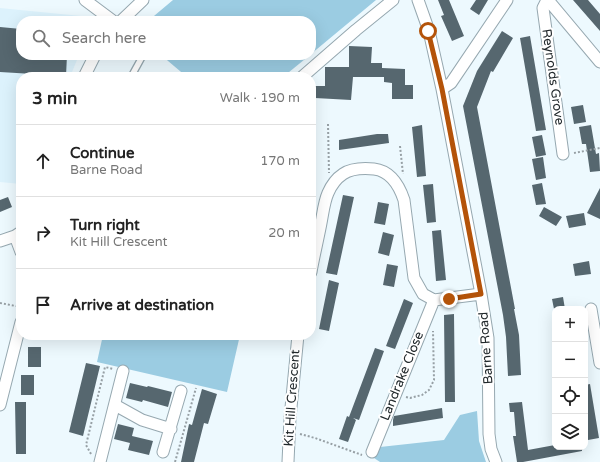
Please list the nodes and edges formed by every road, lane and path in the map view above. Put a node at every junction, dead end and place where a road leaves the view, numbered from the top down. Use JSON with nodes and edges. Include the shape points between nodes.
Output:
{"nodes":[{"id":1,"x":85,"y":0,"type":"edge"},
{"id":2,"x":143,"y":0,"type":"edge"},
{"id":3,"x":393,"y":0,"type":"edge"},
{"id":4,"x":418,"y":0,"type":"edge"},
{"id":5,"x":507,"y":0,"type":"edge"},
{"id":6,"x":548,"y":0,"type":"edge"},
{"id":7,"x":106,"y":16,"type":"edge"},
{"id":8,"x":126,"y":16,"type":"edge"},
{"id":9,"x":92,"y":60,"type":"edge"},
{"id":10,"x":140,"y":60,"type":"edge"},
{"id":11,"x":600,"y":62,"type":"edge"},
{"id":12,"x":86,"y":72,"type":"edge"},
{"id":13,"x":134,"y":72,"type":"edge"},
{"id":14,"x":308,"y":72,"type":"edge"},
{"id":15,"x":442,"y":89,"type":"junction"},
{"id":16,"x":328,"y":124,"type":"dead end"},
{"id":17,"x":400,"y":146,"type":"dead end"},
{"id":18,"x":600,"y":148,"type":"edge"},
{"id":19,"x":564,"y":154,"type":"joint"},
{"id":20,"x":335,"y":183,"type":"junction"},
{"id":21,"x":400,"y":189,"type":"junction"},
{"id":22,"x":16,"y":235,"type":"edge"},
{"id":23,"x":0,"y":241,"type":"edge"},
{"id":24,"x":316,"y":248,"type":"edge"},
{"id":25,"x":481,"y":294,"type":"junction"},
{"id":26,"x":434,"y":300,"type":"junction"},
{"id":27,"x":0,"y":303,"type":"edge"},
{"id":28,"x":16,"y":306,"type":"edge"},
{"id":29,"x":591,"y":309,"type":"dead end"},
{"id":30,"x":433,"y":329,"type":"dead end"},
{"id":31,"x":16,"y":340,"type":"edge"},
{"id":32,"x":298,"y":340,"type":"edge"},
{"id":33,"x":600,"y":363,"type":"edge"},
{"id":34,"x":123,"y":371,"type":"joint"},
{"id":35,"x":196,"y":388,"type":"dead end"},
{"id":36,"x":182,"y":391,"type":"dead end"},
{"id":37,"x":395,"y":394,"type":"junction"},
{"id":38,"x":0,"y":404,"type":"edge"},
{"id":39,"x":114,"y":405,"type":"junction"},
{"id":40,"x":171,"y":428,"type":"junction"},
{"id":41,"x":289,"y":432,"type":"junction"},
{"id":42,"x":163,"y":452,"type":"dead end"},
{"id":43,"x":370,"y":455,"type":"joint"},
{"id":44,"x":96,"y":459,"type":"edge"},
{"id":45,"x":176,"y":462,"type":"edge"},
{"id":46,"x":288,"y":462,"type":"edge"},
{"id":47,"x":496,"y":462,"type":"edge"}],
"edges":[{"from":1,"to":7,"type":"street"},
{"from":2,"to":8,"type":"street"},
{"from":3,"to":14,"type":"street"},
{"from":4,"to":15,"type":"street","name":"Barne Road"},
{"from":5,"to":15,"type":"street","via":[[451,83]]},
{"from":6,"to":11,"type":"street"},
{"from":6,"to":19,"type":"street","name":"Reynolds Grove","via":[[543,8]]},
{"from":9,"to":12,"type":"street"},
{"from":10,"to":13,"type":"lane"},
{"from":15,"to":25,"type":"street","name":"Barne Road"},
{"from":16,"to":20,"type":"path","via":[[329,174]]},
{"from":17,"to":21,"type":"path","via":[[404,179]]},
{"from":18,"to":19,"type":"path"},
{"from":20,"to":21,"type":"street","via":[[344,174],[354,170],[376,170],[386,173]]},
{"from":20,"to":24,"type":"street","via":[[328,193]]},
{"from":21,"to":26,"type":"street","via":[[404,200],[414,278],[423,294]]},
{"from":22,"to":23,"type":"street"},
{"from":25,"to":26,"type":"street"},
{"from":25,"to":47,"type":"street","name":"Barne Road","via":[[488,338],[489,434]]},
{"from":26,"to":37,"type":"street","name":"Landrake Close"},
{"from":27,"to":28,"type":"path"},
{"from":29,"to":33,"type":"street"},
{"from":30,"to":37,"type":"path","via":[[434,380],[429,390],[410,398]]},
{"from":31,"to":38,"type":"street"},
{"from":32,"to":41,"type":"street","name":"Kit Hill Crescent"},
{"from":34,"to":39,"type":"street"},
{"from":34,"to":44,"type":"path","via":[[105,367],[86,445]]},
{"from":35,"to":45,"type":"path"},
{"from":36,"to":40,"type":"street"},
{"from":37,"to":43,"type":"street","name":"Landrake Close"},
{"from":39,"to":40,"type":"street","via":[[142,420]]},
{"from":39,"to":44,"type":"street"},
{"from":40,"to":42,"type":"street"},
{"from":41,"to":43,"type":"path"},
{"from":41,"to":46,"type":"street","name":"Kit Hill Crescent"}]}
